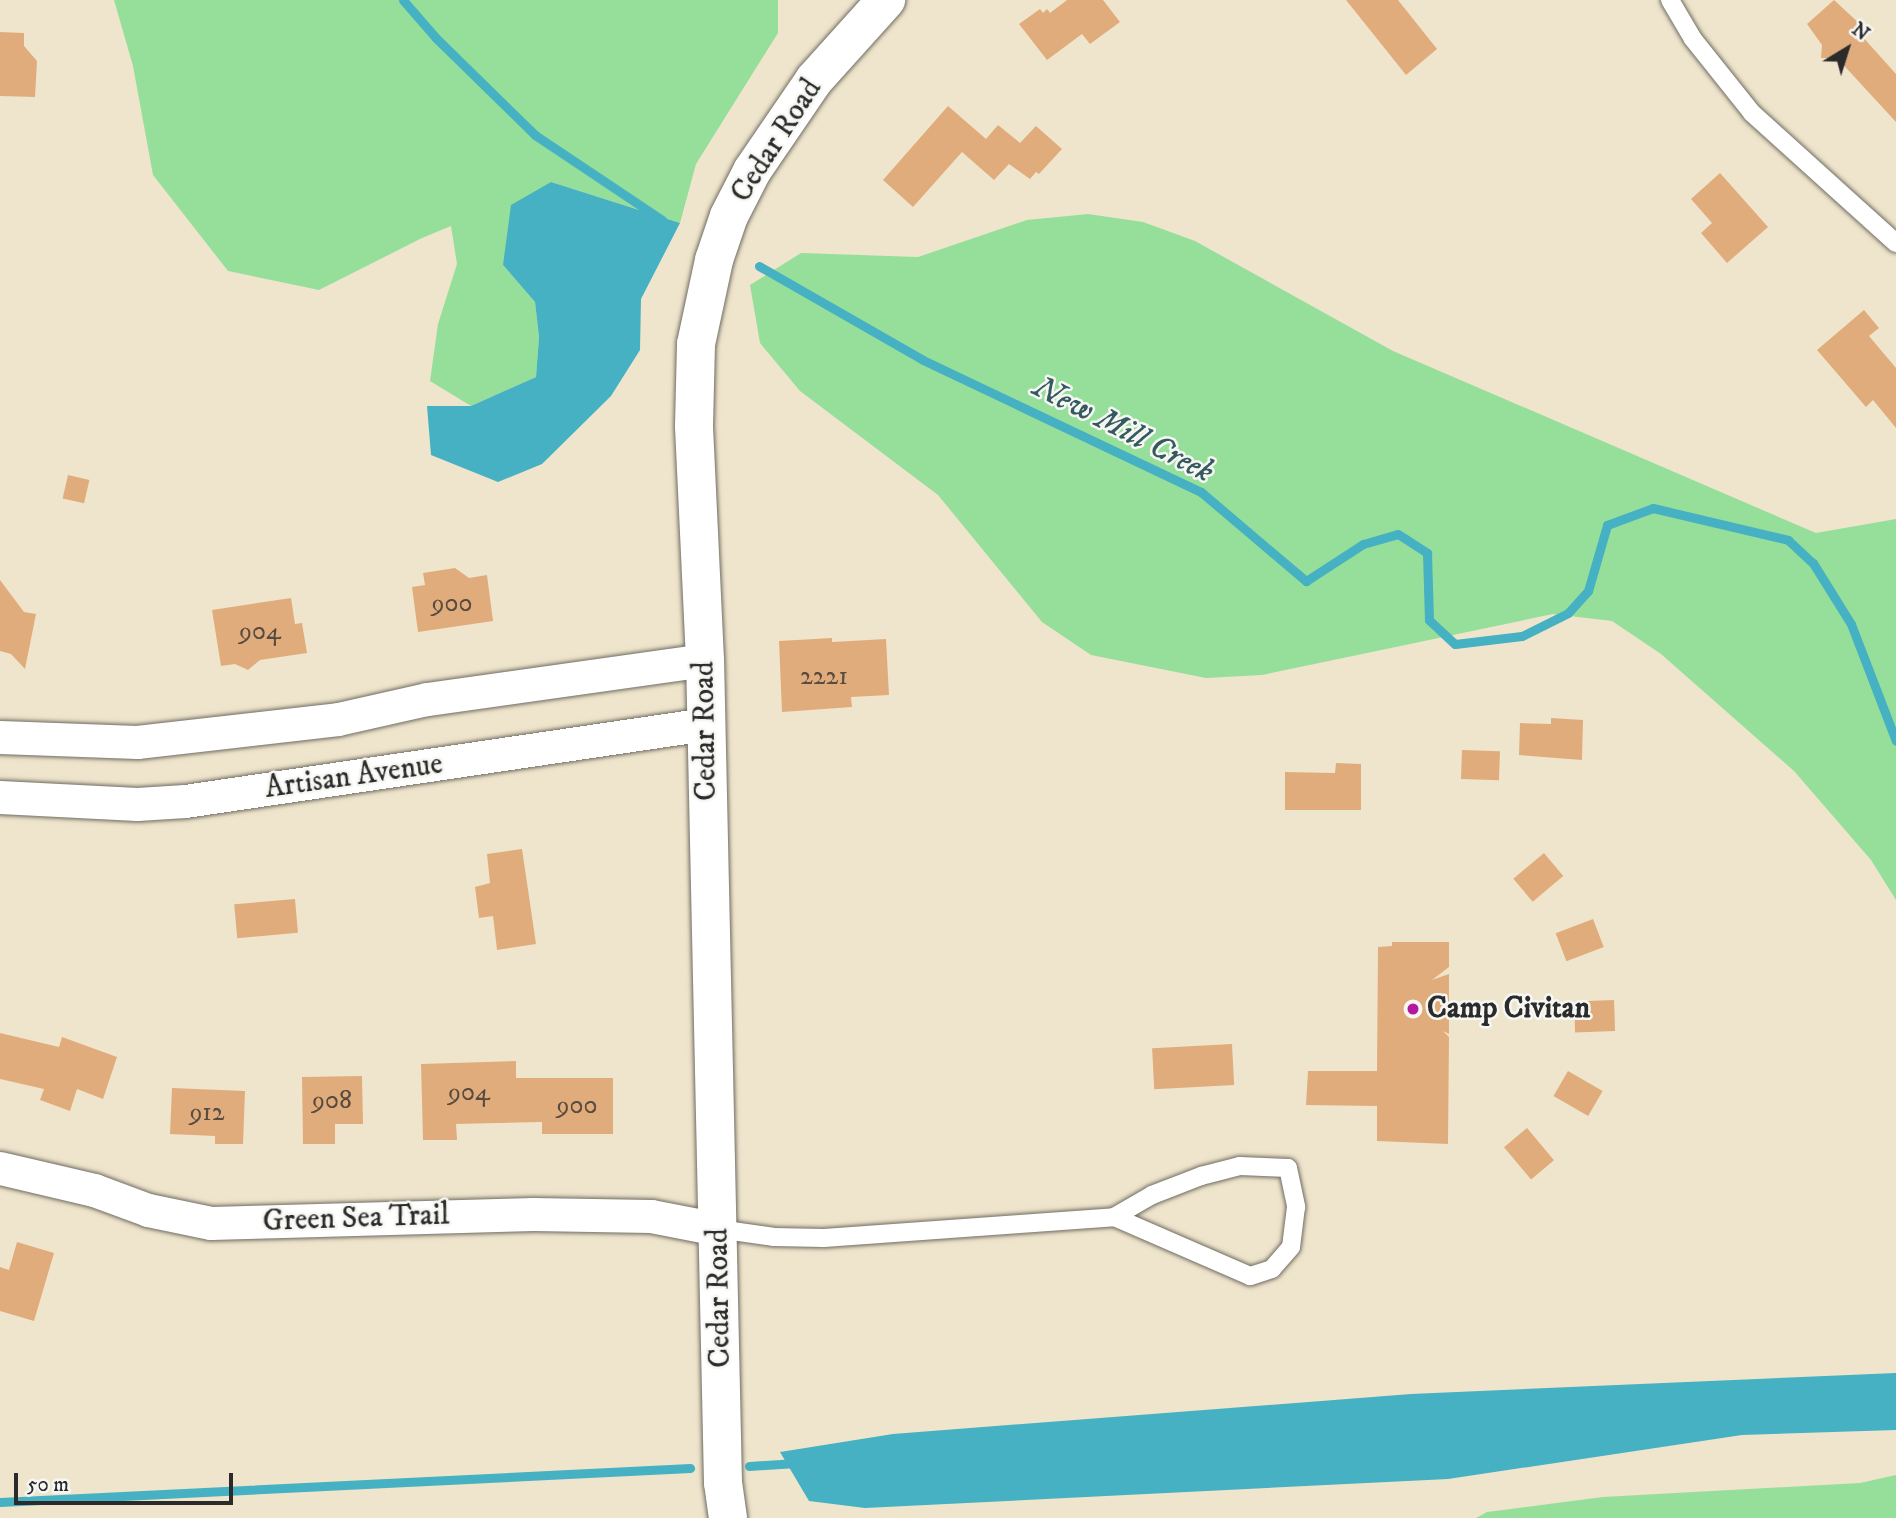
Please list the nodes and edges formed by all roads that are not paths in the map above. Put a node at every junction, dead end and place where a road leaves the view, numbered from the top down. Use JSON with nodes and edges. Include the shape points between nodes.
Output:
{"nodes":[{"id":1,"x":886,"y":0,"type":"edge"},
{"id":2,"x":1670,"y":0,"type":"edge"},
{"id":3,"x":1896,"y":243,"type":"edge"},
{"id":4,"x":705,"y":660,"type":"junction"},
{"id":5,"x":706,"y":724,"type":"junction"},
{"id":6,"x":0,"y":737,"type":"edge"},
{"id":7,"x":0,"y":797,"type":"edge"},
{"id":8,"x":0,"y":1168,"type":"edge"},
{"id":9,"x":1114,"y":1217,"type":"junction"},
{"id":10,"x":718,"y":1229,"type":"junction"},
{"id":11,"x":728,"y":1518,"type":"edge"}],
"edges":[{"from":1,"to":4,"type":"street","name":"Cedar Road","via":[[787,116],[729,216],[714,260],[696,344],[695,384]]},
{"from":2,"to":3,"type":"lane","via":[[1693,39],[1752,113]]},
{"from":4,"to":5,"type":"street","name":"Cedar Road"},
{"from":4,"to":6,"type":"street","name":"Artisan Avenue","via":[[427,699],[338,719],[137,742]]},
{"from":5,"to":7,"type":"street","name":"Artisan Avenue","via":[[185,801],[137,804]]},
{"from":5,"to":10,"type":"street","name":"Cedar Road"},
{"from":8,"to":10,"type":"street","name":"Green Sea Trail","via":[[211,1223],[572,1214],[651,1216]]},
{"from":9,"to":9,"type":"lane","via":[[1152,1195],[1240,1166],[1288,1168],[1296,1207],[1291,1247],[1272,1269],[1250,1276]]},
{"from":9,"to":10,"type":"lane","via":[[824,1238]]},
{"from":10,"to":11,"type":"street","name":"Cedar Road","via":[[723,1483]]}]}
